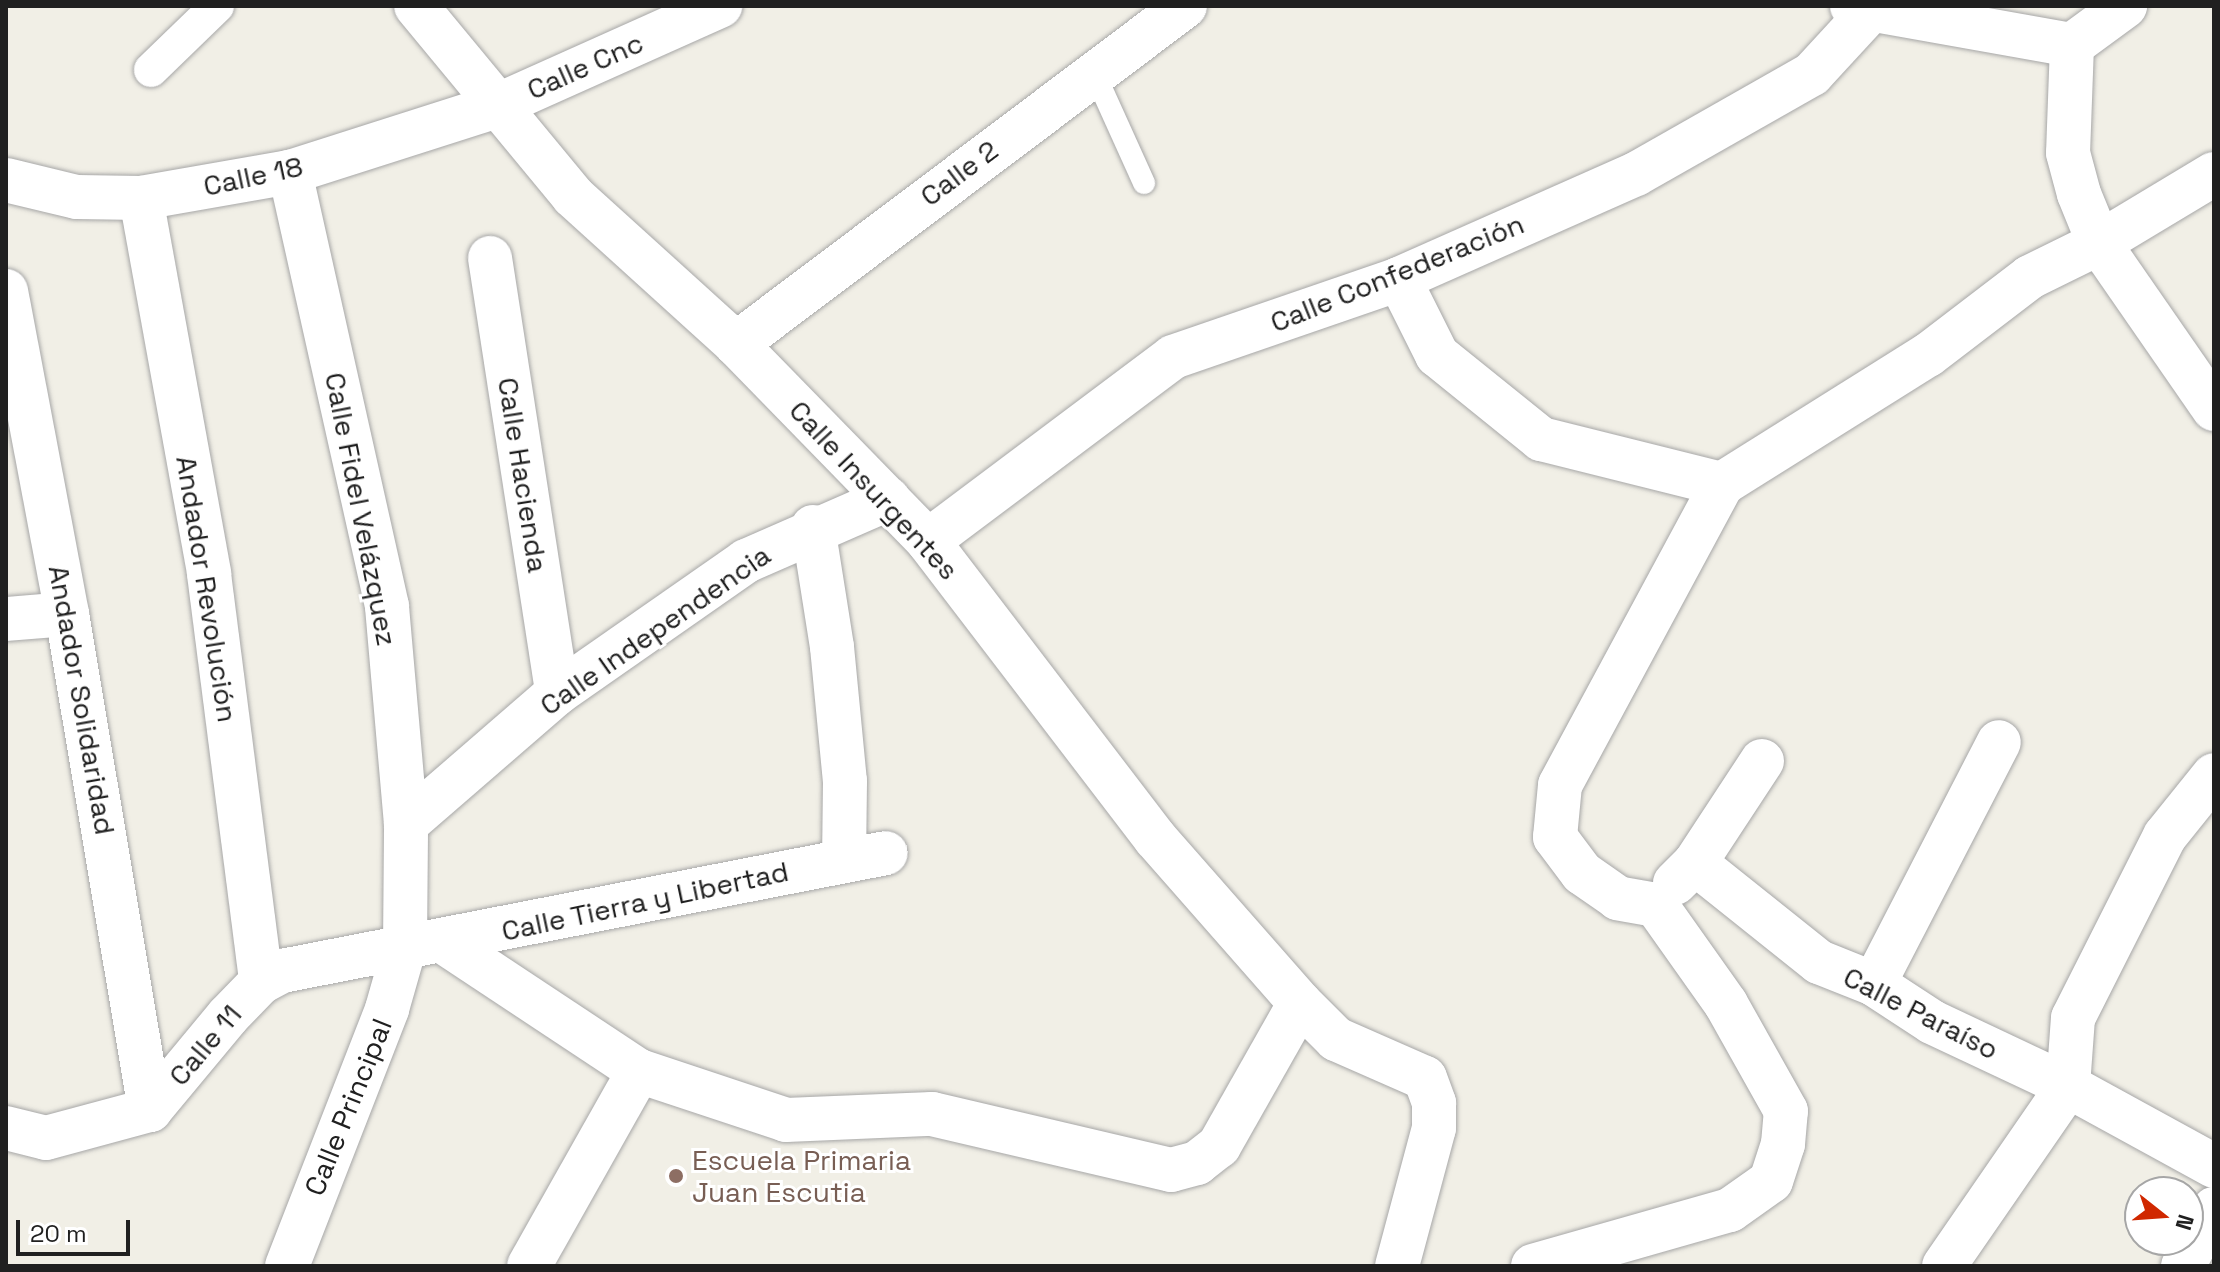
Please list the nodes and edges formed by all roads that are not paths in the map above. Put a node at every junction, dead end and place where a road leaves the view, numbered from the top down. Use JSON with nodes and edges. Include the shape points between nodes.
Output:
{"nodes":[{"id":1,"x":217,"y":6,"type":"edge"},
{"id":2,"x":416,"y":6,"type":"edge"},
{"id":3,"x":720,"y":6,"type":"edge"},
{"id":4,"x":1185,"y":6,"type":"edge"},
{"id":5,"x":2125,"y":6,"type":"edge"},
{"id":6,"x":1861,"y":8,"type":"edge"},
{"id":7,"x":1147,"y":20,"type":"edge"},
{"id":8,"x":2072,"y":45,"type":"junction"},
{"id":9,"x":151,"y":70,"type":"dead end"},
{"id":10,"x":1093,"y":70,"type":"junction"},
{"id":11,"x":494,"y":107,"type":"junction"},
{"id":12,"x":290,"y":172,"type":"junction"},
{"id":13,"x":2214,"y":174,"type":"edge"},
{"id":14,"x":6,"y":180,"type":"edge"},
{"id":15,"x":1144,"y":183,"type":"dead end"},
{"id":16,"x":141,"y":198,"type":"junction"},
{"id":17,"x":2099,"y":243,"type":"junction"},
{"id":18,"x":490,"y":258,"type":"dead end"},
{"id":19,"x":1399,"y":279,"type":"junction"},
{"id":20,"x":6,"y":291,"type":"edge"},
{"id":21,"x":736,"y":344,"type":"junction"},
{"id":22,"x":2209,"y":394,"type":"edge"},
{"id":23,"x":1722,"y":484,"type":"junction"},
{"id":24,"x":888,"y":499,"type":"junction"},
{"id":25,"x":813,"y":527,"type":"junction"},
{"id":26,"x":928,"y":541,"type":"junction"},
{"id":27,"x":67,"y":614,"type":"junction"},
{"id":28,"x":6,"y":619,"type":"edge"},
{"id":29,"x":557,"y":693,"type":"junction"},
{"id":30,"x":1999,"y":742,"type":"dead end"},
{"id":31,"x":1762,"y":761,"type":"dead end"},
{"id":32,"x":2214,"y":775,"type":"edge"},
{"id":33,"x":406,"y":824,"type":"junction"},
{"id":34,"x":1695,"y":863,"type":"junction"},
{"id":35,"x":1656,"y":905,"type":"junction"},
{"id":36,"x":424,"y":944,"type":"junction"},
{"id":37,"x":261,"y":982,"type":"junction"},
{"id":38,"x":1874,"y":984,"type":"junction"},
{"id":39,"x":1300,"y":1003,"type":"junction"},
{"id":40,"x":639,"y":1071,"type":"junction"},
{"id":41,"x":2068,"y":1086,"type":"junction"},
{"id":42,"x":150,"y":1110,"type":"junction"},
{"id":43,"x":6,"y":1128,"type":"edge"},
{"id":44,"x":2213,"y":1165,"type":"edge"},
{"id":45,"x":2214,"y":1209,"type":"edge"},
{"id":46,"x":287,"y":1266,"type":"edge"},
{"id":47,"x":529,"y":1266,"type":"edge"},
{"id":48,"x":1397,"y":1266,"type":"edge"},
{"id":49,"x":1533,"y":1266,"type":"edge"},
{"id":50,"x":1944,"y":1266,"type":"edge"},
{"id":51,"x":2183,"y":1266,"type":"edge"}],
"edges":[{"from":1,"to":9,"type":"street"},
{"from":2,"to":11,"type":"street","name":"Calle Insurgentes"},
{"from":3,"to":11,"type":"street","name":"Calle Cnc"},
{"from":4,"to":7,"type":"street","name":"Calle 2"},
{"from":5,"to":8,"type":"street"},
{"from":6,"to":8,"type":"street"},
{"from":6,"to":19,"type":"street","name":"Calle Confederación","via":[[1812,74],[1663,159]]},
{"from":7,"to":10,"type":"street","name":"Calle 2"},
{"from":8,"to":17,"type":"street","via":[[2068,153]]},
{"from":10,"to":15,"type":"lane"},
{"from":10,"to":21,"type":"street","name":"Calle 2"},
{"from":11,"to":12,"type":"street","name":"Calle 18"},
{"from":11,"to":21,"type":"street","name":"Calle Insurgentes","via":[[573,196]]},
{"from":12,"to":16,"type":"street","name":"Calle 18"},
{"from":12,"to":33,"type":"street","name":"Calle Fidel Velázquez","via":[[387,606]]},
{"from":13,"to":17,"type":"street"},
{"from":14,"to":16,"type":"street","name":"Calle 18","via":[[77,197]]},
{"from":16,"to":37,"type":"street","name":"Andador Revolución","via":[[209,574]]},
{"from":17,"to":22,"type":"street"},
{"from":17,"to":23,"type":"street","via":[[2030,277],[1928,355]]},
{"from":18,"to":29,"type":"street","name":"Calle Hacienda"},
{"from":19,"to":23,"type":"street","via":[[1437,355],[1541,439]]},
{"from":19,"to":26,"type":"street","name":"Calle Confederación","via":[[1173,357]]},
{"from":20,"to":27,"type":"street","name":"Andador Solidaridad"},
{"from":21,"to":24,"type":"street","name":"Calle Insurgentes"},
{"from":23,"to":35,"type":"street","via":[[1560,785],[1555,837],[1582,873],[1618,898]]},
{"from":24,"to":25,"type":"street","name":"Calle Independencia"},
{"from":24,"to":26,"type":"street","name":"Calle Insurgentes"},
{"from":25,"to":29,"type":"street","name":"Calle Independencia","via":[[746,561]]},
{"from":25,"to":36,"type":"street","name":"Calle Tierra y Libertad","via":[[843,766],[865,857]]},
{"from":26,"to":39,"type":"street","name":"Calle Insurgentes","via":[[1155,838]]},
{"from":27,"to":28,"type":"street"},
{"from":27,"to":42,"type":"street","name":"Andador Solidaridad"},
{"from":29,"to":33,"type":"street","name":"Calle Independencia"},
{"from":30,"to":38,"type":"street"},
{"from":31,"to":34,"type":"street"},
{"from":32,"to":41,"type":"street","via":[[2165,836],[2073,1018]]},
{"from":33,"to":36,"type":"street","name":"Calle Fidel Velázquez"},
{"from":34,"to":35,"type":"street"},
{"from":34,"to":38,"type":"street","name":"Calle Paraíso","via":[[1819,962]]},
{"from":35,"to":49,"type":"street","via":[[1726,1004],[1786,1111],[1771,1181],[1730,1210]]},
{"from":36,"to":37,"type":"street","name":"Calle 11","via":[[282,971]]},
{"from":36,"to":40,"type":"street"},
{"from":36,"to":46,"type":"street","name":"Calle Principal","via":[[387,1009]]},
{"from":37,"to":42,"type":"street","name":"Calle 11"},
{"from":38,"to":41,"type":"street","name":"Calle Paraíso","via":[[1932,1022]]},
{"from":39,"to":40,"type":"street","via":[[1219,1146],[1197,1163],[1171,1170],[932,1114],[786,1120]]},
{"from":39,"to":48,"type":"street","name":"Calle Insurgentes","via":[[1336,1039],[1425,1078],[1434,1103],[1434,1128]]},
{"from":40,"to":47,"type":"street"},
{"from":41,"to":44,"type":"street","name":"Calle Paraíso"},
{"from":41,"to":50,"type":"street"},
{"from":42,"to":43,"type":"street","name":"Calle 11","via":[[46,1138]]},
{"from":45,"to":51,"type":"street"}]}
